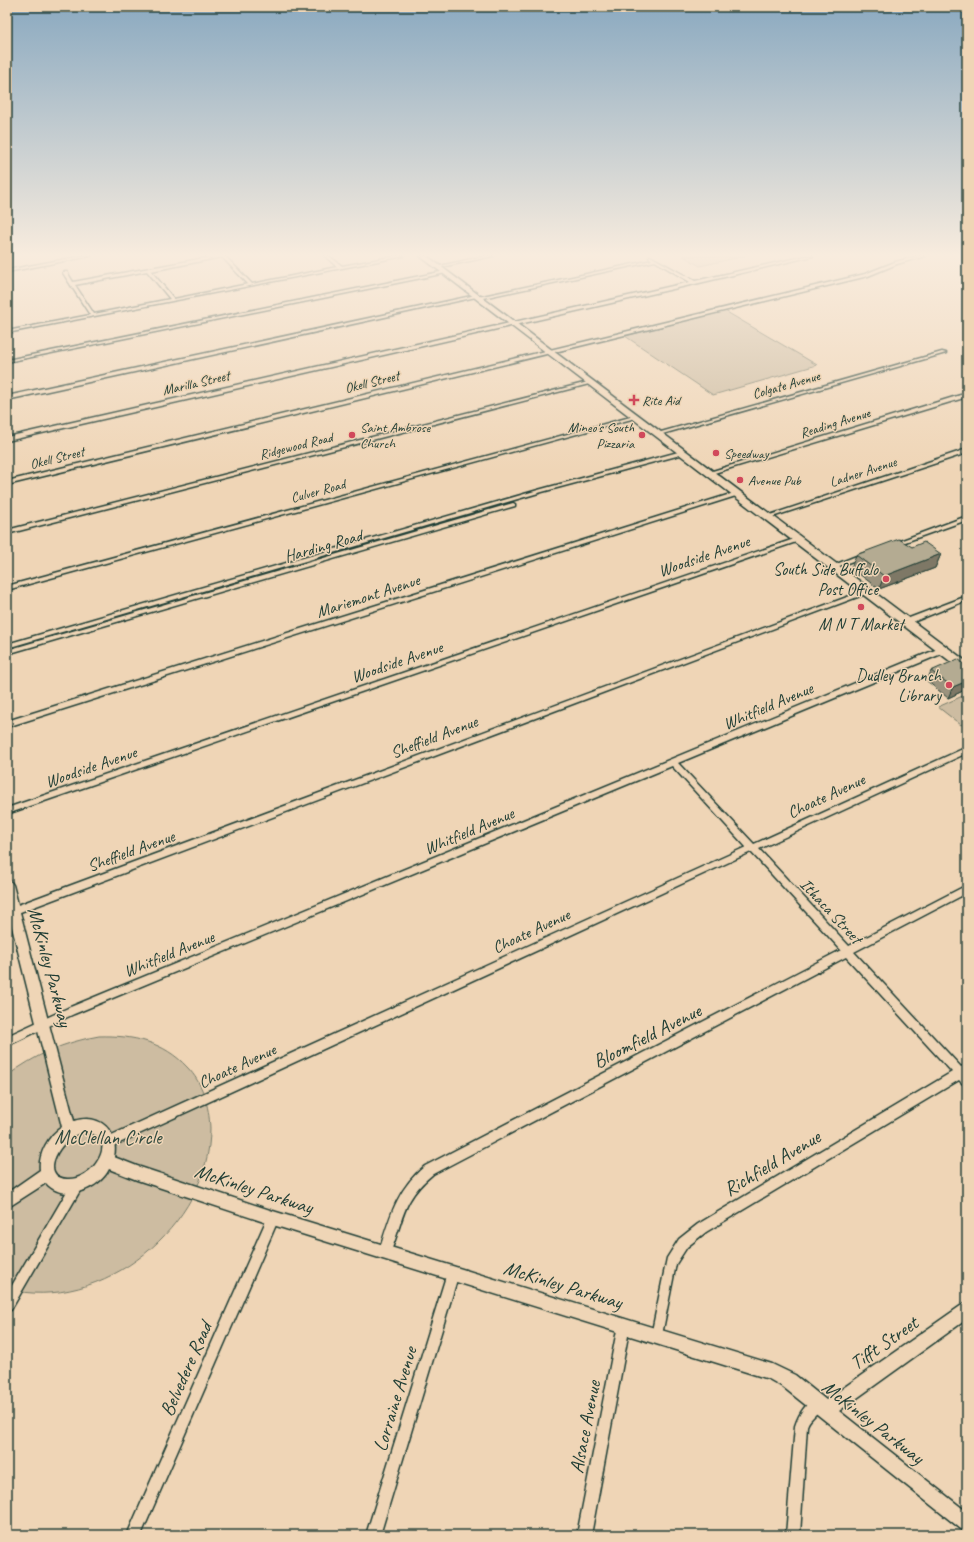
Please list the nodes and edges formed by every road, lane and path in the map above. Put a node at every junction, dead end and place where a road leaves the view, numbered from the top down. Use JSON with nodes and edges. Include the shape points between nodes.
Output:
{"nodes":[{"id":1,"x":29,"y":328,"type":"edge"},
{"id":2,"x":165,"y":328,"type":"edge"},
{"id":3,"x":333,"y":328,"type":"edge"},
{"id":4,"x":495,"y":328,"type":"edge"},
{"id":5,"x":517,"y":328,"type":"edge"},
{"id":6,"x":645,"y":328,"type":"edge"},
{"id":7,"x":7,"y":332,"type":"edge"},
{"id":8,"x":549,"y":351,"type":"junction"},
{"id":9,"x":944,"y":353,"type":"dead end"},
{"id":10,"x":7,"y":361,"type":"edge"},
{"id":11,"x":589,"y":382,"type":"junction"},
{"id":12,"x":967,"y":395,"type":"edge"},
{"id":13,"x":7,"y":398,"type":"edge"},
{"id":14,"x":634,"y":416,"type":"junction"},
{"id":15,"x":657,"y":434,"type":"junction"},
{"id":16,"x":7,"y":439,"type":"edge"},
{"id":17,"x":967,"y":451,"type":"edge"},
{"id":18,"x":682,"y":453,"type":"junction"},
{"id":19,"x":709,"y":473,"type":"junction"},
{"id":20,"x":7,"y":483,"type":"edge"},
{"id":21,"x":737,"y":494,"type":"junction"},
{"id":22,"x":767,"y":517,"type":"junction"},
{"id":23,"x":52,"y":518,"type":"junction"},
{"id":24,"x":967,"y":518,"type":"edge"},
{"id":25,"x":7,"y":528,"type":"edge"},
{"id":26,"x":7,"y":532,"type":"edge"},
{"id":27,"x":797,"y":540,"type":"junction"},
{"id":28,"x":883,"y":548,"type":"edge"},
{"id":29,"x":868,"y":554,"type":"edge"},
{"id":30,"x":832,"y":566,"type":"junction"},
{"id":31,"x":7,"y":583,"type":"edge"},
{"id":32,"x":7,"y":588,"type":"edge"},
{"id":33,"x":866,"y":592,"type":"junction"},
{"id":34,"x":967,"y":598,"type":"edge"},
{"id":35,"x":906,"y":622,"type":"junction"},
{"id":36,"x":68,"y":631,"type":"junction"},
{"id":37,"x":7,"y":646,"type":"edge"},
{"id":38,"x":943,"y":650,"type":"junction"},
{"id":39,"x":7,"y":652,"type":"edge"},
{"id":40,"x":967,"y":668,"type":"edge"},
{"id":41,"x":7,"y":724,"type":"edge"},
{"id":42,"x":967,"y":750,"type":"edge"},
{"id":43,"x":673,"y":762,"type":"junction"},
{"id":44,"x":7,"y":812,"type":"edge"},
{"id":45,"x":752,"y":849,"type":"junction"},
{"id":46,"x":7,"y":885,"type":"edge"},
{"id":47,"x":967,"y":889,"type":"edge"},
{"id":48,"x":9,"y":913,"type":"edge"},
{"id":49,"x":848,"y":952,"type":"junction"},
{"id":50,"x":44,"y":1024,"type":"junction"},
{"id":51,"x":7,"y":1041,"type":"edge"},
{"id":52,"x":965,"y":1074,"type":"edge"},
{"id":53,"x":70,"y":1130,"type":"junction"},
{"id":54,"x":109,"y":1142,"type":"junction"},
{"id":55,"x":107,"y":1161,"type":"junction"},
{"id":56,"x":48,"y":1173,"type":"junction"},
{"id":57,"x":77,"y":1185,"type":"junction"},
{"id":58,"x":7,"y":1201,"type":"edge"},
{"id":59,"x":273,"y":1218,"type":"junction"},
{"id":60,"x":385,"y":1252,"type":"junction"},
{"id":61,"x":453,"y":1273,"type":"junction"},
{"id":62,"x":7,"y":1306,"type":"edge"},
{"id":63,"x":967,"y":1310,"type":"edge"},
{"id":64,"x":624,"y":1326,"type":"junction"},
{"id":65,"x":657,"y":1336,"type":"junction"},
{"id":66,"x":821,"y":1407,"type":"junction"},
{"id":67,"x":967,"y":1523,"type":"edge"},
{"id":68,"x":134,"y":1535,"type":"edge"},
{"id":69,"x":373,"y":1535,"type":"edge"},
{"id":70,"x":584,"y":1535,"type":"edge"},
{"id":71,"x":793,"y":1535,"type":"edge"}],
"edges":[{"from":1,"to":7,"type":"street"},
{"from":2,"to":10,"type":"street"},
{"from":3,"to":13,"type":"street"},
{"from":4,"to":16,"type":"street","name":"Marilla Street"},
{"from":5,"to":8,"type":"main road"},
{"from":6,"to":8,"type":"street","name":"Okell Street"},
{"from":8,"to":11,"type":"main road"},
{"from":8,"to":20,"type":"street","name":"Okell Street"},
{"from":9,"to":15,"type":"street","name":"Colgate Avenue"},
{"from":11,"to":14,"type":"main road"},
{"from":11,"to":23,"type":"street","name":"Ridgewood Road"},
{"from":12,"to":19,"type":"street","name":"Reading Avenue"},
{"from":14,"to":15,"type":"main road"},
{"from":14,"to":31,"type":"street","name":"Culver Road"},
{"from":14,"to":32,"type":"street","name":"Culver Road"},
{"from":15,"to":18,"type":"main road"},
{"from":17,"to":22,"type":"street","name":"Ladner Avenue"},
{"from":18,"to":19,"type":"main road"},
{"from":18,"to":36,"type":"street","name":"Harding Road","via":[[645,464],[640,468],[471,514]]},
{"from":19,"to":21,"type":"main road"},
{"from":21,"to":22,"type":"main road"},
{"from":21,"to":41,"type":"street","name":"Mariemont Avenue"},
{"from":22,"to":27,"type":"main road"},
{"from":23,"to":25,"type":"street","name":"Ridgewood Road"},
{"from":23,"to":26,"type":"street","name":"Ridgewood Road"},
{"from":24,"to":28,"type":"street"},
{"from":27,"to":30,"type":"main road"},
{"from":27,"to":44,"type":"street","name":"Woodside Avenue"},
{"from":29,"to":30,"type":"street"},
{"from":30,"to":33,"type":"main road"},
{"from":33,"to":35,"type":"main road"},
{"from":33,"to":48,"type":"street","name":"Sheffield Avenue"},
{"from":34,"to":35,"type":"street"},
{"from":35,"to":38,"type":"main road"},
{"from":36,"to":37,"type":"street","name":"Harding Road"},
{"from":36,"to":39,"type":"street","name":"Harding Road"},
{"from":38,"to":40,"type":"main road"},
{"from":38,"to":43,"type":"street","name":"Whitfield Avenue"},
{"from":42,"to":45,"type":"street","name":"Choate Avenue"},
{"from":43,"to":45,"type":"street","name":"Ithaca Street"},
{"from":43,"to":50,"type":"street","name":"Whitfield Avenue"},
{"from":45,"to":49,"type":"street","name":"Ithaca Street"},
{"from":45,"to":54,"type":"street","name":"Choate Avenue"},
{"from":46,"to":48,"type":"street","name":"McKinley Parkway"},
{"from":47,"to":49,"type":"street","name":"Bloomfield Avenue"},
{"from":48,"to":50,"type":"street","name":"McKinley Parkway"},
{"from":49,"to":52,"type":"street","name":"Ithaca Street"},
{"from":49,"to":60,"type":"street","name":"Bloomfield Avenue","via":[[429,1170],[411,1186],[400,1204]]},
{"from":50,"to":51,"type":"street","name":"Whitfield Avenue"},
{"from":50,"to":53,"type":"street","name":"McKinley Parkway"},
{"from":52,"to":65,"type":"street","name":"Richfield Avenue","via":[[702,1228],[682,1243],[671,1262]]},
{"from":53,"to":54,"type":"street","via":[[81,1126],[95,1127],[103,1132]]},
{"from":53,"to":56,"type":"street","via":[[60,1136],[50,1150],[46,1161]]},
{"from":54,"to":55,"type":"street"},
{"from":55,"to":57,"type":"street","via":[[97,1174]]},
{"from":55,"to":59,"type":"street","name":"McKinley Parkway"},
{"from":56,"to":57,"type":"street","via":[[58,1184]]},
{"from":56,"to":58,"type":"street"},
{"from":57,"to":62,"type":"street"},
{"from":59,"to":60,"type":"street","name":"McKinley Parkway"},
{"from":59,"to":68,"type":"street","name":"Belvedere Road"},
{"from":60,"to":61,"type":"street","name":"McKinley Parkway"},
{"from":61,"to":64,"type":"street","name":"McKinley Parkway"},
{"from":61,"to":69,"type":"street","name":"Lorraine Avenue"},
{"from":63,"to":66,"type":"street","name":"Tifft Street"},
{"from":64,"to":65,"type":"street","name":"McKinley Parkway"},
{"from":64,"to":70,"type":"street","name":"Alsace Avenue"},
{"from":65,"to":66,"type":"street","name":"McKinley Parkway","via":[[772,1372],[789,1381]]},
{"from":66,"to":67,"type":"street","name":"McKinley Parkway"},
{"from":66,"to":71,"type":"street","via":[[804,1417],[801,1426]]}]}
